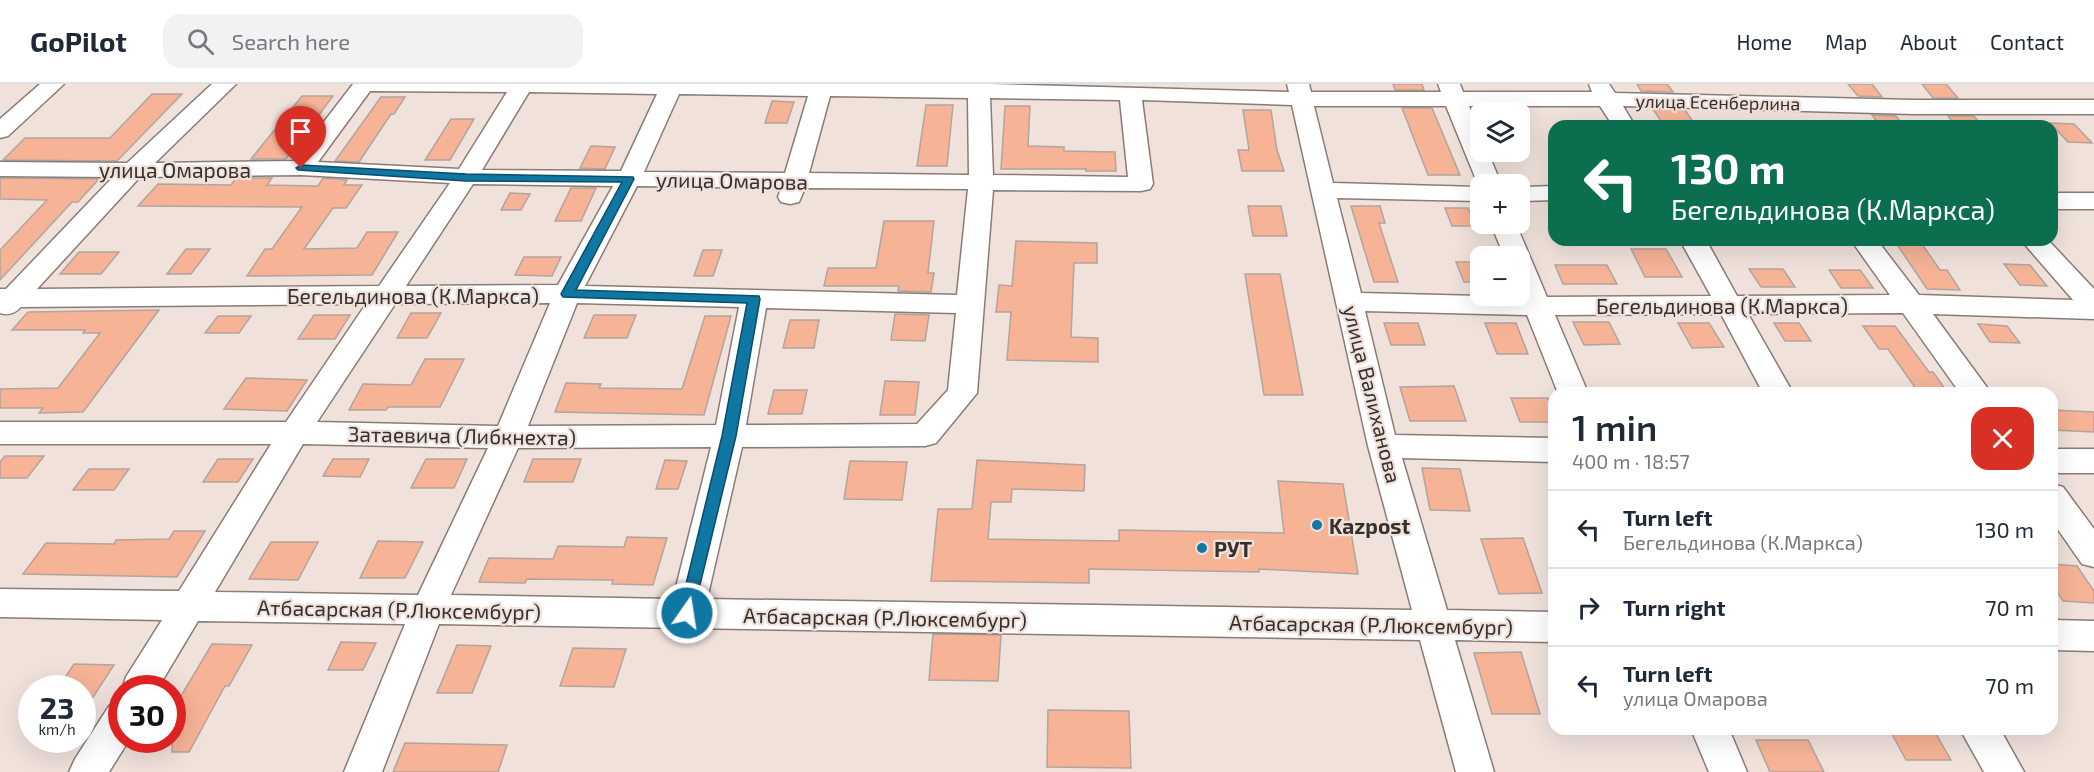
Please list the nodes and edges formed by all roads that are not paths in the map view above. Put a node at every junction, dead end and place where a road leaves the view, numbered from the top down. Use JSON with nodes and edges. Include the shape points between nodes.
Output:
{"nodes":[{"id":1,"x":53,"y":84,"type":"edge"},
{"id":2,"x":225,"y":84,"type":"edge"},
{"id":3,"x":364,"y":84,"type":"edge"},
{"id":4,"x":370,"y":84,"type":"edge"},
{"id":5,"x":1750,"y":84,"type":"edge"},
{"id":6,"x":1892,"y":84,"type":"edge"},
{"id":7,"x":2052,"y":84,"type":"edge"},
{"id":8,"x":523,"y":85,"type":"edge"},
{"id":9,"x":673,"y":86,"type":"edge"},
{"id":10,"x":821,"y":87,"type":"edge"},
{"id":11,"x":979,"y":87,"type":"edge"},
{"id":12,"x":1300,"y":91,"type":"edge"},
{"id":13,"x":1453,"y":92,"type":"edge"},
{"id":14,"x":1602,"y":92,"type":"edge"},
{"id":15,"x":1130,"y":93,"type":"junction"},
{"id":16,"x":1764,"y":103,"type":"junction"},
{"id":17,"x":1913,"y":107,"type":"junction"},
{"id":18,"x":2085,"y":107,"type":"edge"},
{"id":19,"x":1620,"y":120,"type":"edge"},
{"id":20,"x":1776,"y":120,"type":"edge"},
{"id":21,"x":1925,"y":120,"type":"edge"},
{"id":22,"x":2094,"y":122,"type":"edge"},
{"id":23,"x":0,"y":131,"type":"edge"},
{"id":24,"x":301,"y":168,"type":"junction"},
{"id":25,"x":0,"y":169,"type":"edge"},
{"id":26,"x":133,"y":170,"type":"junction"},
{"id":27,"x":1485,"y":174,"type":"edge"},
{"id":28,"x":466,"y":177,"type":"junction"},
{"id":29,"x":629,"y":179,"type":"junction"},
{"id":30,"x":981,"y":183,"type":"junction"},
{"id":31,"x":792,"y":189,"type":"junction"},
{"id":32,"x":1324,"y":190,"type":"junction"},
{"id":33,"x":1548,"y":193,"type":"edge"},
{"id":34,"x":1470,"y":194,"type":"edge"},
{"id":35,"x":1530,"y":194,"type":"edge"},
{"id":36,"x":2058,"y":201,"type":"edge"},
{"id":37,"x":2094,"y":201,"type":"edge"},
{"id":38,"x":1696,"y":246,"type":"edge"},
{"id":39,"x":1868,"y":246,"type":"edge"},
{"id":40,"x":2039,"y":246,"type":"edge"},
{"id":41,"x":1530,"y":290,"type":"edge"},
{"id":42,"x":567,"y":294,"type":"junction"},
{"id":43,"x":386,"y":295,"type":"junction"},
{"id":44,"x":754,"y":299,"type":"junction"},
{"id":45,"x":4,"y":302,"type":"edge"},
{"id":46,"x":1350,"y":302,"type":"junction"},
{"id":47,"x":969,"y":304,"type":"junction"},
{"id":48,"x":1728,"y":304,"type":"junction"},
{"id":49,"x":1911,"y":304,"type":"junction"},
{"id":50,"x":1536,"y":306,"type":"junction"},
{"id":51,"x":2094,"y":308,"type":"edge"},
{"id":52,"x":1570,"y":387,"type":"edge"},
{"id":53,"x":1775,"y":387,"type":"edge"},
{"id":54,"x":1972,"y":387,"type":"edge"},
{"id":55,"x":0,"y":433,"type":"edge"},
{"id":56,"x":294,"y":433,"type":"junction"},
{"id":57,"x":729,"y":436,"type":"junction"},
{"id":58,"x":508,"y":437,"type":"junction"},
{"id":59,"x":1383,"y":446,"type":"junction"},
{"id":60,"x":1548,"y":450,"type":"edge"},
{"id":61,"x":2058,"y":461,"type":"edge"},
{"id":62,"x":2094,"y":461,"type":"edge"},
{"id":63,"x":2058,"y":504,"type":"edge"},
{"id":64,"x":2094,"y":554,"type":"edge"},
{"id":65,"x":0,"y":603,"type":"edge"},
{"id":66,"x":190,"y":606,"type":"junction"},
{"id":67,"x":428,"y":609,"type":"junction"},
{"id":68,"x":687,"y":613,"type":"junction"},
{"id":69,"x":1434,"y":625,"type":"junction"},
{"id":70,"x":1548,"y":627,"type":"edge"},
{"id":71,"x":2058,"y":635,"type":"edge"},
{"id":72,"x":2094,"y":636,"type":"edge"},
{"id":73,"x":147,"y":675,"type":"edge"},
{"id":74,"x":1713,"y":735,"type":"edge"},
{"id":75,"x":1982,"y":735,"type":"edge"},
{"id":76,"x":108,"y":740,"type":"edge"},
{"id":77,"x":88,"y":772,"type":"edge"},
{"id":78,"x":363,"y":772,"type":"edge"},
{"id":79,"x":1475,"y":772,"type":"edge"},
{"id":80,"x":1728,"y":772,"type":"edge"},
{"id":81,"x":2005,"y":772,"type":"edge"}],
"edges":[{"from":1,"to":23,"type":"street"},
{"from":2,"to":26,"type":"street"},
{"from":3,"to":24,"type":"street"},
{"from":4,"to":8,"type":"street","name":"улица Есенберлина"},
{"from":5,"to":16,"type":"street"},
{"from":6,"to":17,"type":"street"},
{"from":7,"to":18,"type":"street"},
{"from":8,"to":9,"type":"street","name":"улица Есенберлина"},
{"from":8,"to":28,"type":"street"},
{"from":9,"to":10,"type":"street","name":"улица Есенберлина"},
{"from":9,"to":29,"type":"street"},
{"from":10,"to":11,"type":"street","name":"улица Есенберлина"},
{"from":10,"to":31,"type":"street"},
{"from":11,"to":15,"type":"street","name":"улица Есенберлина"},
{"from":11,"to":30,"type":"street"},
{"from":12,"to":13,"type":"street","name":"улица Есенберлина"},
{"from":12,"to":15,"type":"street","name":"улица Есенберлина"},
{"from":12,"to":32,"type":"street","name":"улица Валиханова"},
{"from":13,"to":14,"type":"street","name":"улица Есенберлина"},
{"from":13,"to":27,"type":"street"},
{"from":14,"to":16,"type":"street","name":"улица Есенберлина"},
{"from":14,"to":19,"type":"street"},
{"from":15,"to":30,"type":"street","name":"улица Омарова","via":[[1141,184]]},
{"from":16,"to":17,"type":"street","name":"улица Есенберлина"},
{"from":16,"to":20,"type":"street"},
{"from":17,"to":18,"type":"street","name":"улица Есенберлина"},
{"from":17,"to":21,"type":"street"},
{"from":18,"to":22,"type":"street"},
{"from":24,"to":26,"type":"street","name":"улица Омарова"},
{"from":24,"to":28,"type":"street","name":"улица Омарова"},
{"from":25,"to":26,"type":"street","name":"улица Омарова"},
{"from":26,"to":45,"type":"street"},
{"from":28,"to":29,"type":"street","name":"улица Омарова"},
{"from":28,"to":43,"type":"street"},
{"from":29,"to":31,"type":"street","name":"улица Омарова"},
{"from":29,"to":42,"type":"street"},
{"from":30,"to":31,"type":"street","name":"улица Омарова"},
{"from":30,"to":47,"type":"street"},
{"from":32,"to":34,"type":"street"},
{"from":32,"to":46,"type":"street","name":"улица Валиханова"},
{"from":33,"to":35,"type":"street"},
{"from":36,"to":37,"type":"street"},
{"from":38,"to":48,"type":"street"},
{"from":39,"to":49,"type":"street"},
{"from":40,"to":51,"type":"street"},
{"from":41,"to":50,"type":"street"},
{"from":42,"to":43,"type":"street","name":"Бегельдинова (К.Маркса)"},
{"from":42,"to":44,"type":"street","name":"Бегельдинова (К.Маркса)"},
{"from":42,"to":58,"type":"street"},
{"from":43,"to":45,"type":"street","name":"Бегельдинова (К.Маркса)"},
{"from":43,"to":56,"type":"street"},
{"from":44,"to":47,"type":"street","name":"Бегельдинова (К.Маркса)"},
{"from":44,"to":57,"type":"street"},
{"from":46,"to":50,"type":"street","name":"Бегельдинова (К.Маркса)"},
{"from":46,"to":59,"type":"street","name":"улица Валиханова"},
{"from":47,"to":57,"type":"street","name":"Затаевича (Либкнехта)","via":[[962,393],[925,435]]},
{"from":48,"to":49,"type":"street","name":"Бегельдинова (К.Маркса)"},
{"from":48,"to":50,"type":"street","name":"Бегельдинова (К.Маркса)"},
{"from":48,"to":53,"type":"street"},
{"from":49,"to":51,"type":"street","name":"Бегельдинова (К.Маркса)"},
{"from":49,"to":54,"type":"street"},
{"from":50,"to":52,"type":"street"},
{"from":55,"to":56,"type":"street","name":"Затаевича (Либкнехта)"},
{"from":56,"to":58,"type":"street","name":"Затаевича (Либкнехта)"},
{"from":56,"to":66,"type":"street"},
{"from":57,"to":58,"type":"street","name":"Затаевича (Либкнехта)"},
{"from":57,"to":68,"type":"street"},
{"from":58,"to":67,"type":"street"},
{"from":59,"to":60,"type":"street"},
{"from":59,"to":69,"type":"street","name":"улица Валиханова"},
{"from":61,"to":62,"type":"street"},
{"from":63,"to":64,"type":"street"},
{"from":65,"to":66,"type":"street","name":"Атбасарская (Р.Люксембург)"},
{"from":66,"to":67,"type":"street","name":"Атбасарская (Р.Люксембург)"},
{"from":66,"to":73,"type":"street"},
{"from":67,"to":68,"type":"street","name":"Атбасарская (Р.Люксембург)"},
{"from":67,"to":78,"type":"street"},
{"from":68,"to":69,"type":"street","name":"Атбасарская (Р.Люксембург)"},
{"from":69,"to":70,"type":"street","name":"Атбасарская (Р.Люксембург)"},
{"from":69,"to":79,"type":"street","name":"улица Валиханова"},
{"from":71,"to":72,"type":"street"},
{"from":74,"to":80,"type":"street"},
{"from":75,"to":81,"type":"street"},
{"from":76,"to":77,"type":"street"}]}
